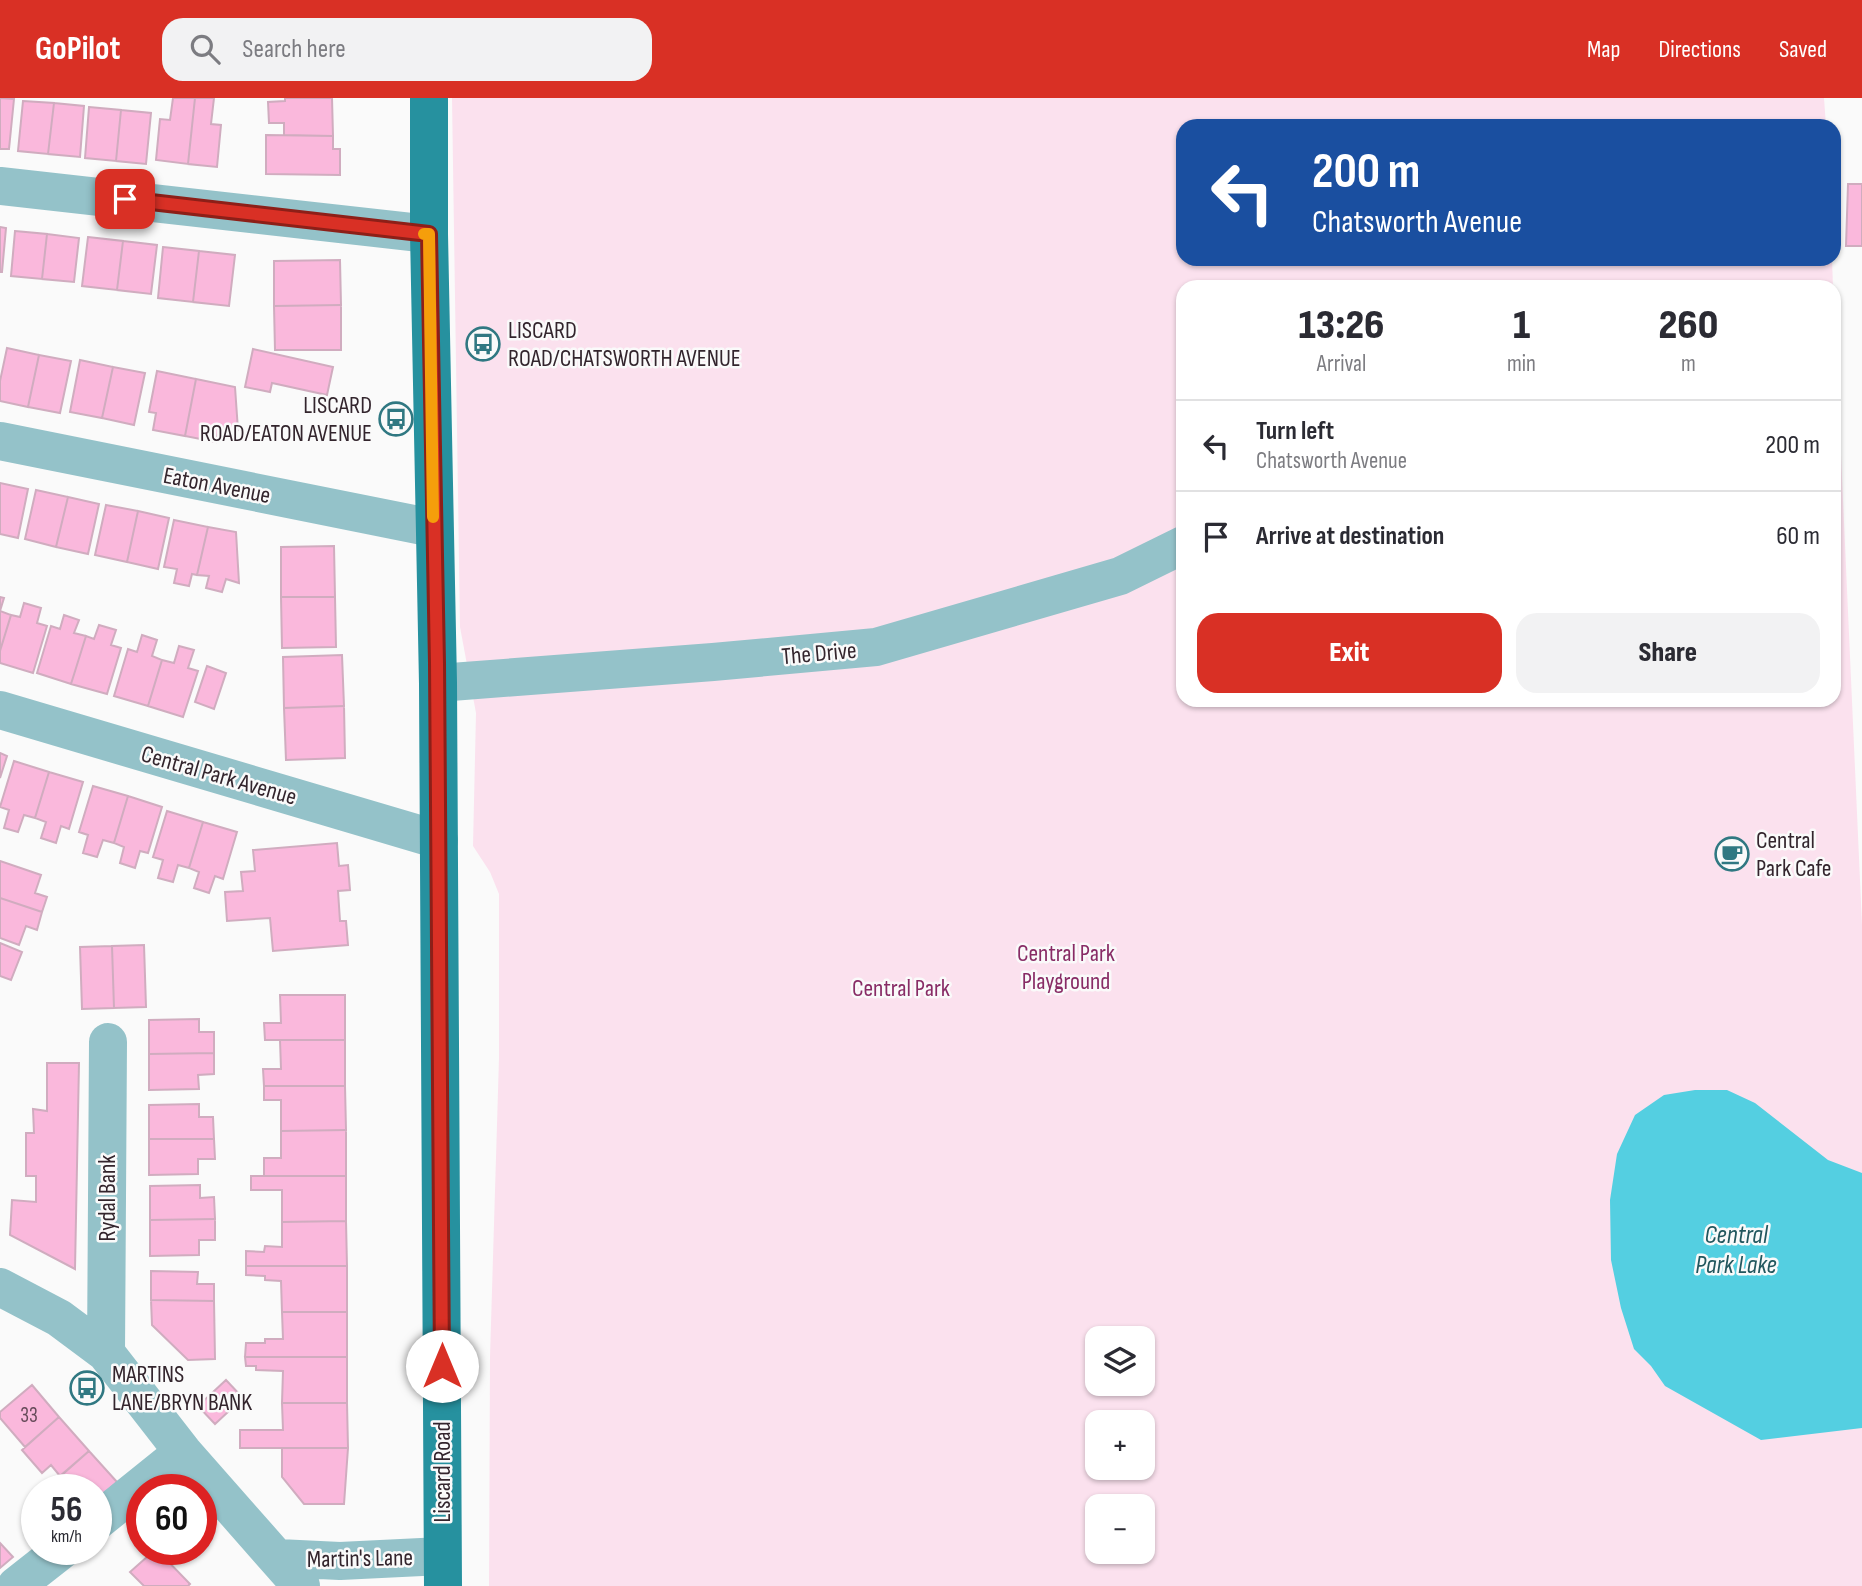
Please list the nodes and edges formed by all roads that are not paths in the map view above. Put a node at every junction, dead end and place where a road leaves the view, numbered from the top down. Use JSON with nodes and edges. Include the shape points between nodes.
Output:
{"nodes":[{"id":1,"x":429,"y":98,"type":"edge"},
{"id":2,"x":0,"y":186,"type":"edge"},
{"id":3,"x":429,"y":234,"type":"junction"},
{"id":4,"x":0,"y":441,"type":"edge"},
{"id":5,"x":433,"y":528,"type":"junction"},
{"id":6,"x":1176,"y":548,"type":"edge"},
{"id":7,"x":438,"y":683,"type":"junction"},
{"id":8,"x":0,"y":710,"type":"edge"},
{"id":9,"x":439,"y":840,"type":"junction"},
{"id":10,"x":108,"y":1042,"type":"dead end"},
{"id":11,"x":0,"y":1287,"type":"edge"},
{"id":12,"x":106,"y":1353,"type":"junction"},
{"id":13,"x":183,"y":1452,"type":"junction"},
{"id":14,"x":112,"y":1509,"type":"edge"},
{"id":15,"x":43,"y":1565,"type":"edge"},
{"id":16,"x":443,"y":1571,"type":"edge"},
{"id":17,"x":290,"y":1572,"type":"edge"},
{"id":18,"x":16,"y":1586,"type":"edge"}],
"edges":[{"from":1,"to":3,"type":"main road","name":"Liscard Road"},
{"from":2,"to":3,"type":"street"},
{"from":3,"to":5,"type":"main road","name":"Liscard Road"},
{"from":4,"to":5,"type":"street","name":"Eaton Avenue"},
{"from":5,"to":7,"type":"main road","name":"Liscard Road"},
{"from":6,"to":7,"type":"street","name":"The Drive","via":[[1120,576],[876,647]]},
{"from":7,"to":9,"type":"main road","name":"Liscard Road"},
{"from":8,"to":9,"type":"street","name":"Central Park Avenue"},
{"from":9,"to":16,"type":"main road","name":"Liscard Road"},
{"from":10,"to":12,"type":"street","name":"Rydal Bank"},
{"from":11,"to":12,"type":"street","name":"Martin's Lane","via":[[59,1318]]},
{"from":12,"to":13,"type":"street","name":"Martin's Lane"},
{"from":13,"to":14,"type":"street"},
{"from":13,"to":17,"type":"street","name":"Martin's Lane"},
{"from":15,"to":18,"type":"street"},
{"from":16,"to":17,"type":"street","name":"Martin's Lane","via":[[340,1561]]}]}
